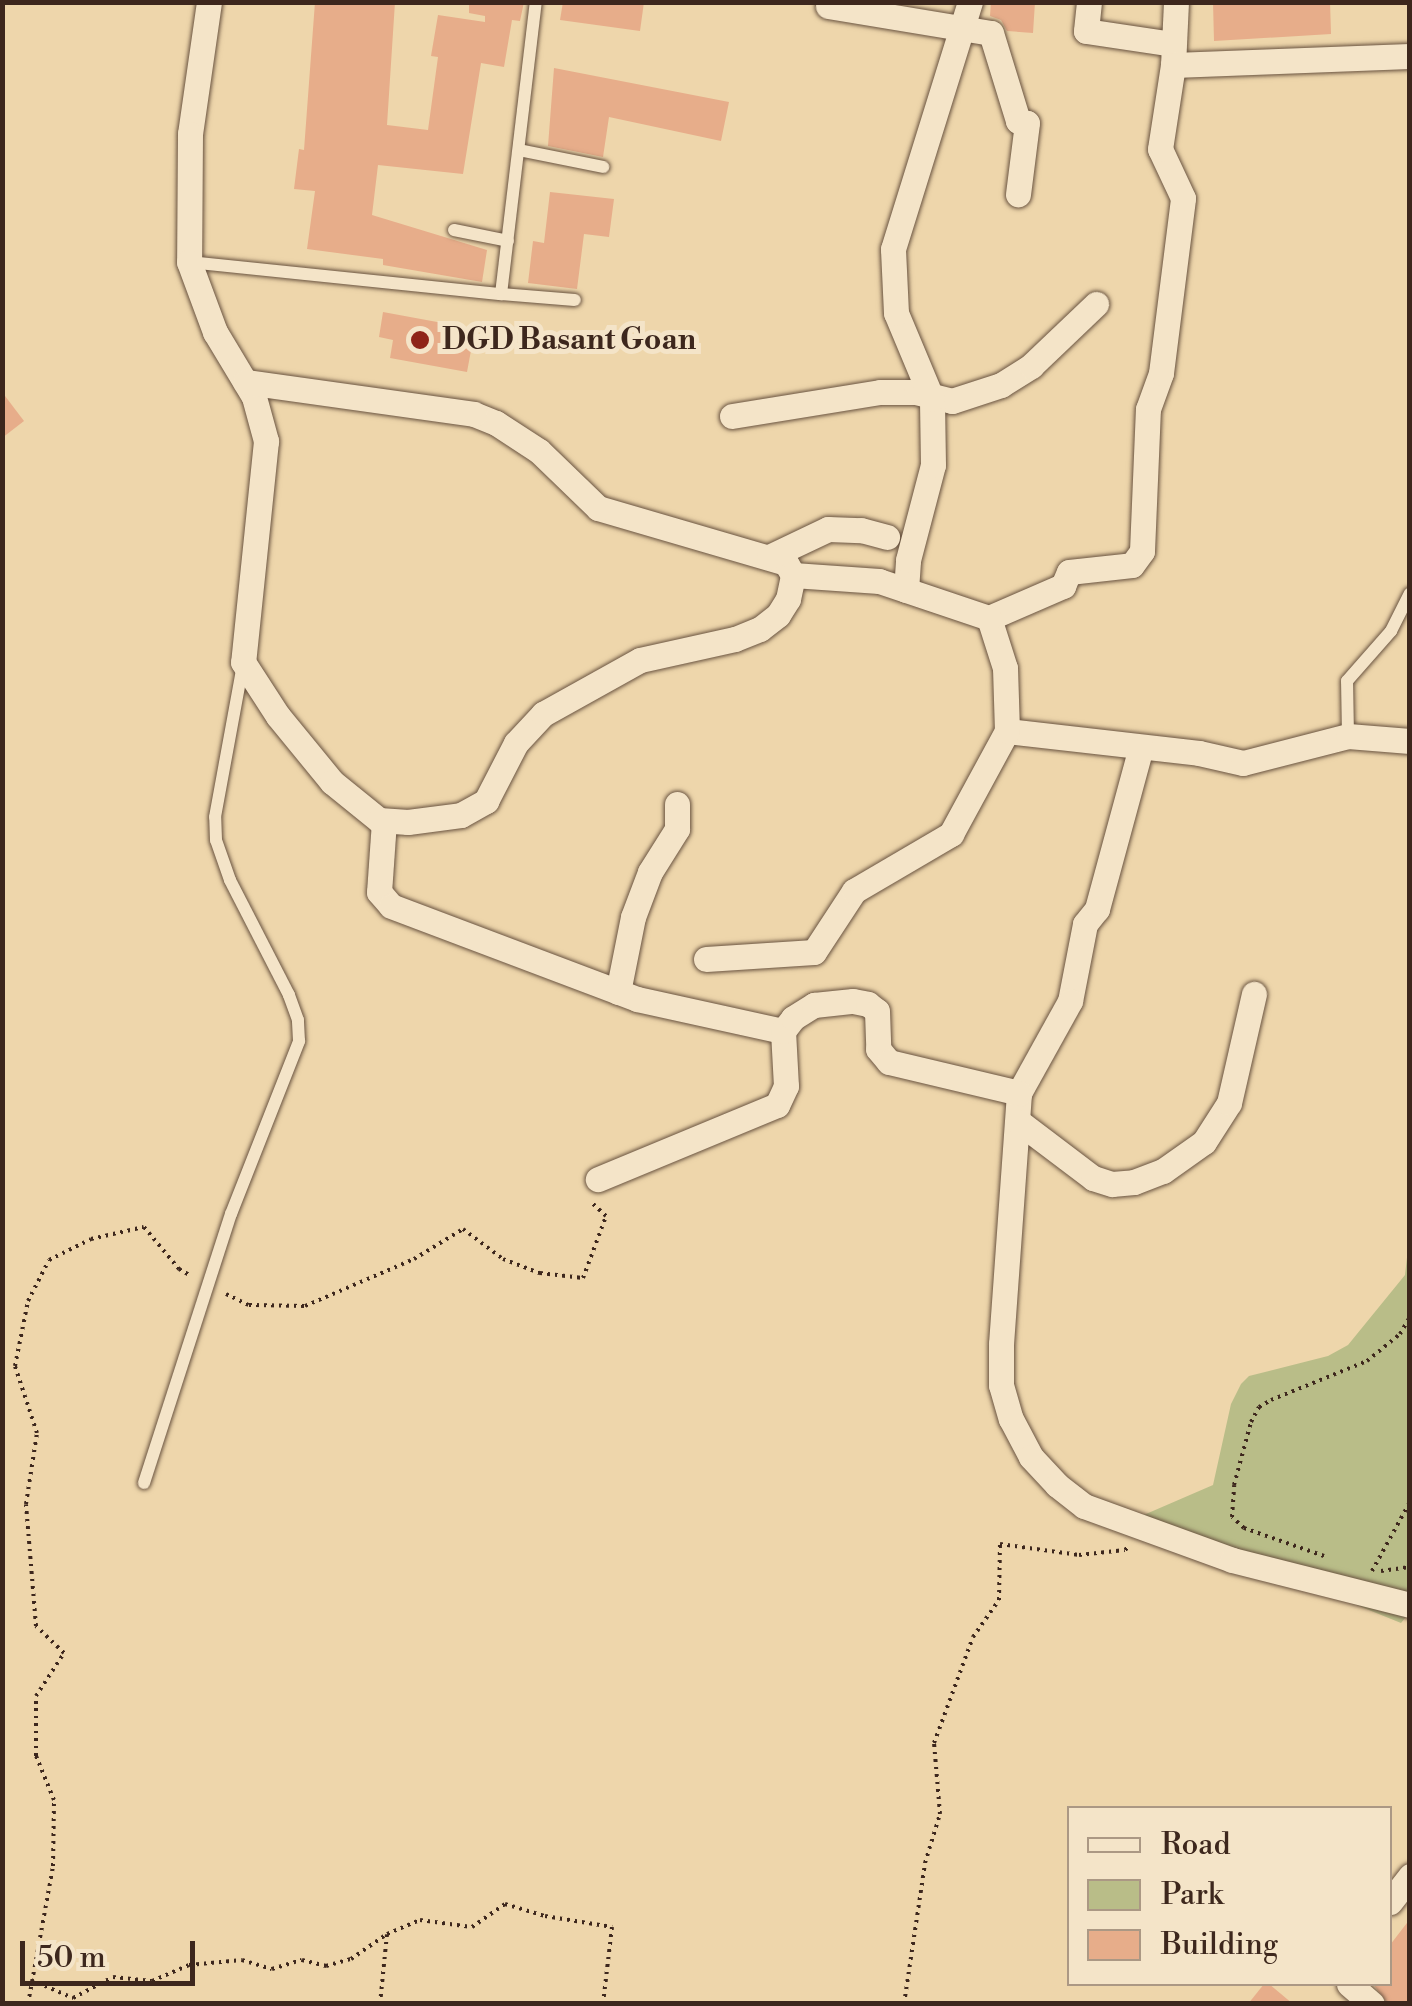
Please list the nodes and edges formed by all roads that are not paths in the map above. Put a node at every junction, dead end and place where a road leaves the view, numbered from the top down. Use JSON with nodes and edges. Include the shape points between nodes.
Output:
{"nodes":[{"id":1,"x":209,"y":2,"type":"edge"},
{"id":2,"x":536,"y":2,"type":"edge"},
{"id":3,"x":1088,"y":2,"type":"edge"},
{"id":4,"x":1176,"y":2,"type":"edge"},
{"id":5,"x":828,"y":6,"type":"dead end"},
{"id":6,"x":966,"y":15,"type":"edge"},
{"id":7,"x":1173,"y":54,"type":"junction"},
{"id":8,"x":1410,"y":56,"type":"edge"},
{"id":9,"x":519,"y":150,"type":"junction"},
{"id":10,"x":604,"y":166,"type":"dead end"},
{"id":11,"x":1018,"y":194,"type":"dead end"},
{"id":12,"x":454,"y":230,"type":"dead end"},
{"id":13,"x":508,"y":242,"type":"junction"},
{"id":14,"x":189,"y":262,"type":"junction"},
{"id":15,"x":501,"y":294,"type":"junction"},
{"id":16,"x":575,"y":300,"type":"dead end"},
{"id":17,"x":1096,"y":304,"type":"dead end"},
{"id":18,"x":246,"y":382,"type":"junction"},
{"id":19,"x":932,"y":399,"type":"junction"},
{"id":20,"x":732,"y":416,"type":"dead end"},
{"id":21,"x":886,"y":538,"type":"dead end"},
{"id":22,"x":769,"y":558,"type":"junction"},
{"id":23,"x":793,"y":575,"type":"junction"},
{"id":24,"x":906,"y":590,"type":"junction"},
{"id":25,"x":1410,"y":592,"type":"edge"},
{"id":26,"x":989,"y":618,"type":"junction"},
{"id":27,"x":244,"y":662,"type":"junction"},
{"id":28,"x":1008,"y":732,"type":"junction"},
{"id":29,"x":1348,"y":736,"type":"junction"},
{"id":30,"x":1410,"y":741,"type":"edge"},
{"id":31,"x":1141,"y":747,"type":"junction"},
{"id":32,"x":677,"y":804,"type":"dead end"},
{"id":33,"x":384,"y":821,"type":"junction"},
{"id":34,"x":706,"y":959,"type":"dead end"},
{"id":35,"x":618,"y":992,"type":"junction"},
{"id":36,"x":1254,"y":994,"type":"dead end"},
{"id":37,"x":783,"y":1031,"type":"junction"},
{"id":38,"x":1019,"y":1093,"type":"junction"},
{"id":39,"x":1018,"y":1122,"type":"junction"},
{"id":40,"x":598,"y":1179,"type":"road end"},
{"id":41,"x":144,"y":1483,"type":"dead end"},
{"id":42,"x":1410,"y":1605,"type":"edge"},
{"id":43,"x":1410,"y":1876,"type":"edge"},
{"id":44,"x":1392,"y":1899,"type":"edge"},
{"id":45,"x":1351,"y":1986,"type":"edge"},
{"id":46,"x":1372,"y":2004,"type":"edge"}],
"edges":[{"from":1,"to":14,"type":"street","via":[[190,134]]},
{"from":2,"to":9,"type":"lane"},
{"from":3,"to":7,"type":"street","via":[[1086,31]]},
{"from":4,"to":7,"type":"street"},
{"from":5,"to":6,"type":"street"},
{"from":6,"to":11,"type":"street","via":[[991,32],[1018,121],[1027,122]]},
{"from":6,"to":19,"type":"street","via":[[893,249],[896,313]]},
{"from":7,"to":8,"type":"street"},
{"from":7,"to":26,"type":"street","via":[[1160,150],[1183,198],[1161,373],[1148,409],[1142,551],[1132,565],[1069,572],[1063,586]]},
{"from":9,"to":10,"type":"lane"},
{"from":9,"to":13,"type":"lane"},
{"from":12,"to":13,"type":"lane"},
{"from":13,"to":15,"type":"lane"},
{"from":14,"to":15,"type":"lane"},
{"from":14,"to":18,"type":"street","via":[[199,298]]},
{"from":15,"to":16,"type":"lane"},
{"from":17,"to":19,"type":"street","via":[[1031,366],[1001,385]]},
{"from":18,"to":22,"type":"street","via":[[474,414],[517,435],[598,508]]},
{"from":18,"to":27,"type":"street","via":[[260,412],[266,457]]},
{"from":19,"to":20,"type":"street","via":[[880,392]]},
{"from":19,"to":24,"type":"street","via":[[933,465]]},
{"from":21,"to":22,"type":"street","via":[[828,530]]},
{"from":22,"to":23,"type":"street","via":[[786,563]]},
{"from":23,"to":24,"type":"street","via":[[879,581]]},
{"from":23,"to":33,"type":"street","via":[[788,599],[760,629],[640,660],[543,714],[527,726],[495,786],[474,809],[446,818]]},
{"from":24,"to":26,"type":"street"},
{"from":25,"to":29,"type":"lane","via":[[1391,630],[1346,681]]},
{"from":26,"to":28,"type":"street","via":[[1005,668]]},
{"from":27,"to":33,"type":"street","via":[[304,751],[367,814]]},
{"from":27,"to":41,"type":"lane","via":[[216,840],[290,995],[299,1042],[250,1160]]},
{"from":28,"to":31,"type":"street"},
{"from":28,"to":34,"type":"street","via":[[951,834],[854,890],[814,952]]},
{"from":29,"to":30,"type":"street"},
{"from":29,"to":31,"type":"street","via":[[1243,763]]},
{"from":31,"to":38,"type":"street","via":[[1098,908],[1085,924],[1070,1001]]},
{"from":32,"to":35,"type":"street","via":[[677,829],[633,917]]},
{"from":33,"to":35,"type":"street","via":[[379,892],[391,906]]},
{"from":35,"to":37,"type":"street"},
{"from":36,"to":39,"type":"street","via":[[1229,1103],[1204,1142],[1163,1171],[1134,1182],[1093,1178]]},
{"from":37,"to":38,"type":"street","via":[[814,1004],[868,1004],[879,1020],[878,1049],[890,1062]]},
{"from":37,"to":40,"type":"street","via":[[786,1086],[777,1105]]},
{"from":38,"to":39,"type":"street"},
{"from":39,"to":42,"type":"street","via":[[1001,1385],[1031,1457],[1084,1506],[1232,1560]]},
{"from":43,"to":44,"type":"street"},
{"from":45,"to":46,"type":"street"}]}
